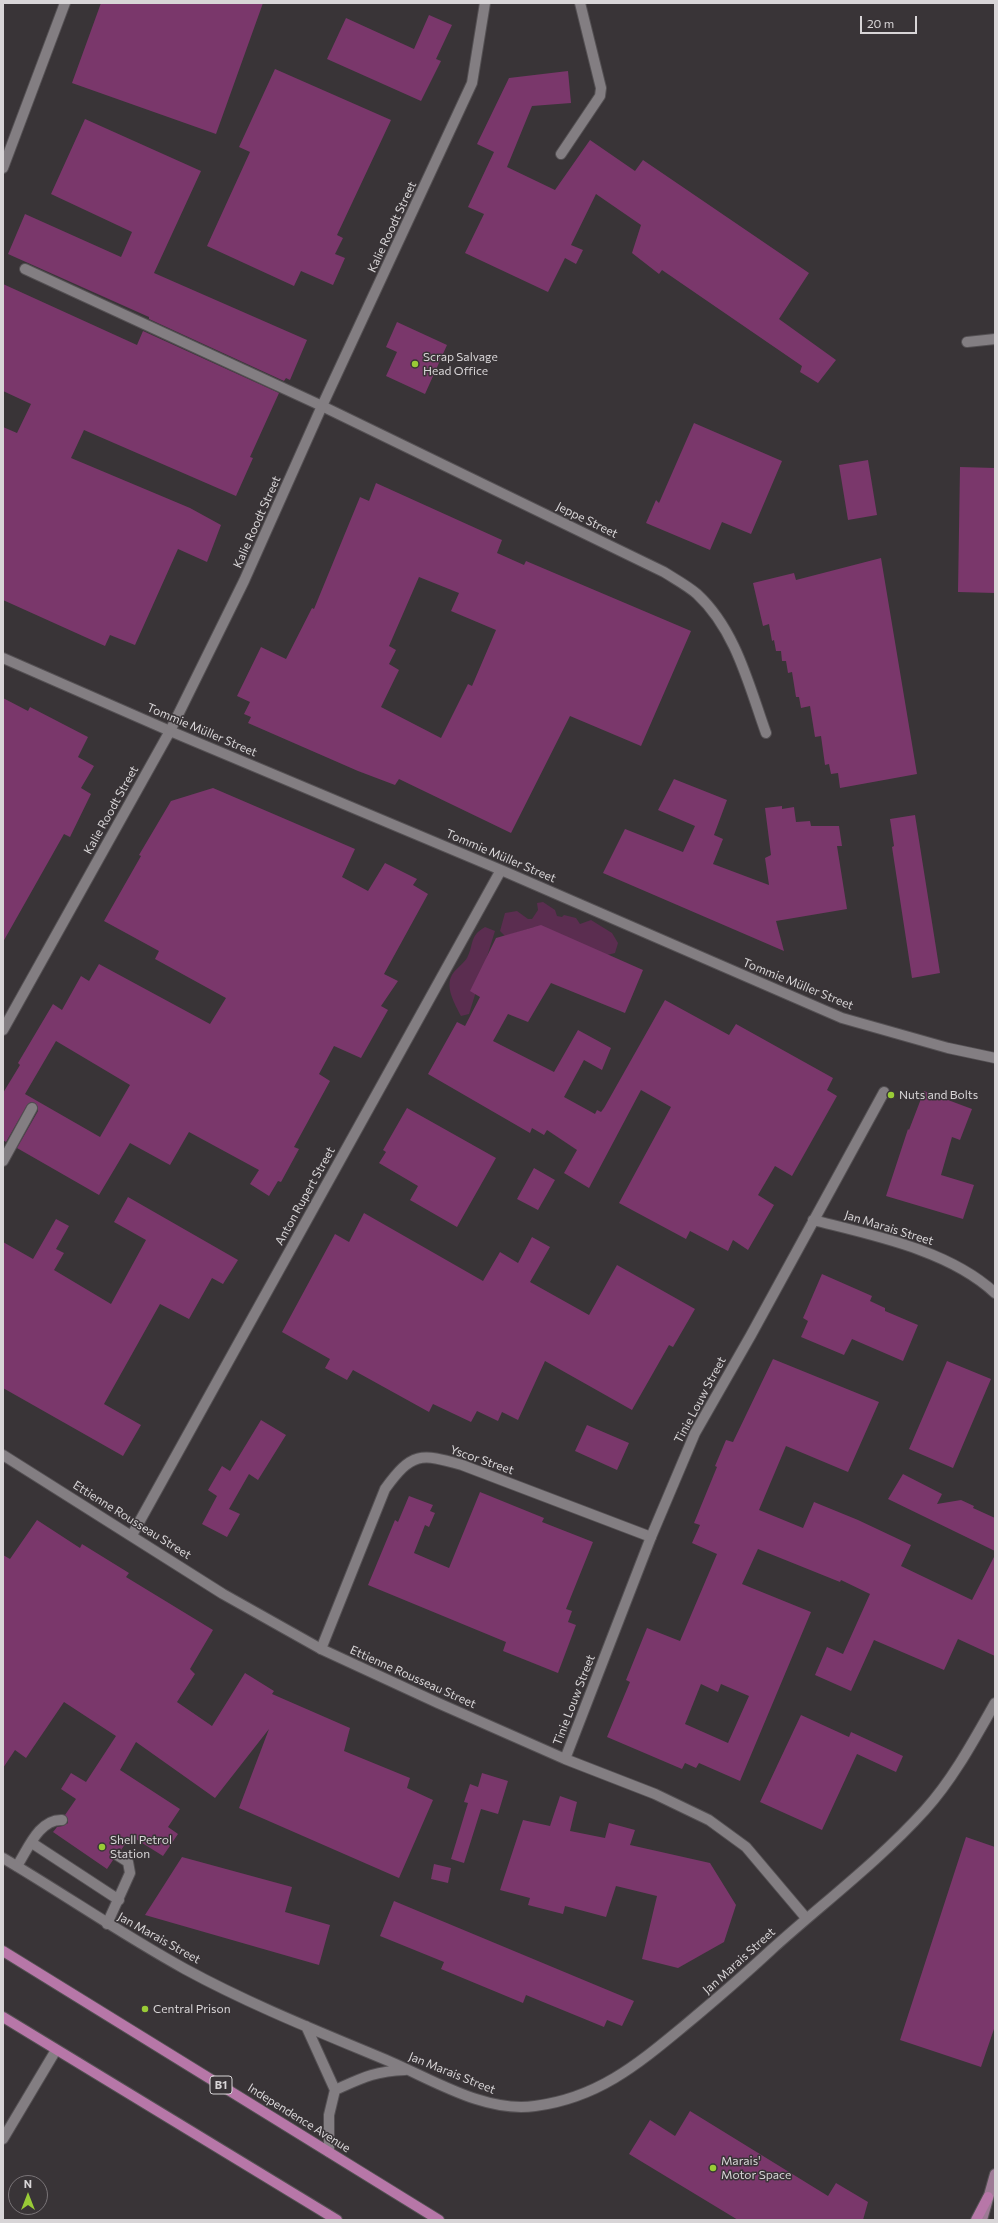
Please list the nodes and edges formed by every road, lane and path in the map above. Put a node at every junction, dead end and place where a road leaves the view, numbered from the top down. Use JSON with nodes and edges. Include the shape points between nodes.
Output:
{"nodes":[{"id":1,"x":65,"y":3,"type":"edge"},
{"id":2,"x":485,"y":3,"type":"edge"},
{"id":3,"x":580,"y":3,"type":"edge"},
{"id":4,"x":561,"y":154,"type":"dead end"},
{"id":5,"x":3,"y":168,"type":"edge"},
{"id":6,"x":25,"y":269,"type":"dead end"},
{"id":7,"x":995,"y":339,"type":"edge"},
{"id":8,"x":967,"y":342,"type":"dead end"},
{"id":9,"x":322,"y":406,"type":"junction"},
{"id":10,"x":3,"y":658,"type":"edge"},
{"id":11,"x":170,"y":731,"type":"junction"},
{"id":12,"x":766,"y":733,"type":"dead end"},
{"id":13,"x":501,"y":870,"type":"junction"},
{"id":14,"x":3,"y":1030,"type":"edge"},
{"id":15,"x":995,"y":1058,"type":"edge"},
{"id":16,"x":884,"y":1092,"type":"dead end"},
{"id":17,"x":32,"y":1108,"type":"dead end"},
{"id":18,"x":3,"y":1161,"type":"edge"},
{"id":19,"x":813,"y":1220,"type":"junction"},
{"id":20,"x":995,"y":1293,"type":"edge"},
{"id":21,"x":3,"y":1455,"type":"edge"},
{"id":22,"x":132,"y":1535,"type":"junction"},
{"id":23,"x":651,"y":1537,"type":"junction"},
{"id":24,"x":321,"y":1649,"type":"junction"},
{"id":25,"x":995,"y":1703,"type":"edge"},
{"id":26,"x":565,"y":1759,"type":"junction"},
{"id":27,"x":62,"y":1820,"type":"dead end"},
{"id":28,"x":32,"y":1843,"type":"junction"},
{"id":29,"x":117,"y":1855,"type":"dead end"},
{"id":30,"x":3,"y":1858,"type":"edge"},
{"id":31,"x":17,"y":1866,"type":"junction"},
{"id":32,"x":119,"y":1900,"type":"junction"},
{"id":33,"x":806,"y":1918,"type":"junction"},
{"id":34,"x":107,"y":1924,"type":"junction"},
{"id":35,"x":3,"y":1951,"type":"edge"},
{"id":36,"x":3,"y":2017,"type":"edge"},
{"id":37,"x":306,"y":2026,"type":"junction"},
{"id":38,"x":56,"y":2050,"type":"junction"},
{"id":39,"x":409,"y":2070,"type":"junction"},
{"id":40,"x":335,"y":2090,"type":"junction"},
{"id":41,"x":3,"y":2139,"type":"edge"},
{"id":42,"x":329,"y":2152,"type":"junction"},
{"id":43,"x":995,"y":2174,"type":"edge"},
{"id":44,"x":295,"y":2195,"type":"junction"},
{"id":45,"x":988,"y":2197,"type":"junction"},
{"id":46,"x":327,"y":2220,"type":"edge"},
{"id":47,"x":337,"y":2220,"type":"edge"},
{"id":48,"x":439,"y":2220,"type":"edge"},
{"id":49,"x":976,"y":2220,"type":"edge"},
{"id":50,"x":982,"y":2220,"type":"edge"}],
"edges":[{"from":1,"to":5,"type":"street"},
{"from":2,"to":9,"type":"street","name":"Kalie Roodt Street","via":[[472,83]]},
{"from":3,"to":4,"type":"street","via":[[601,88],[600,96]]},
{"from":6,"to":9,"type":"street","name":"Jeppe Street"},
{"from":7,"to":8,"type":"street"},
{"from":9,"to":11,"type":"street","name":"Kalie Roodt Street","via":[[244,581]]},
{"from":9,"to":12,"type":"street","name":"Jeppe Street","via":[[664,572],[697,594],[718,618],[736,649]]},
{"from":10,"to":11,"type":"street","name":"Tommie Müller Street"},
{"from":11,"to":13,"type":"street","name":"Tommie Müller Street"},
{"from":11,"to":14,"type":"street","name":"Kalie Roodt Street"},
{"from":13,"to":15,"type":"street","name":"Tommie Müller Street","via":[[842,1018],[948,1048]]},
{"from":13,"to":22,"type":"street","name":"Anton Rupert Street"},
{"from":16,"to":19,"type":"street","name":"Tinie Louw Street"},
{"from":17,"to":18,"type":"street"},
{"from":19,"to":20,"type":"street","name":"Jan Marais Street","via":[[929,1253],[982,1280]]},
{"from":19,"to":23,"type":"street","name":"Tinie Louw Street","via":[[695,1432]]},
{"from":21,"to":22,"type":"street","name":"Ettienne Rousseau Street"},
{"from":22,"to":24,"type":"street","name":"Ettienne Rousseau Street","via":[[223,1594]]},
{"from":23,"to":24,"type":"street","name":"Yscor Street","via":[[462,1465],[434,1457],[416,1459],[400,1468],[385,1489]]},
{"from":23,"to":26,"type":"street","name":"Tinie Louw Street"},
{"from":24,"to":26,"type":"street","name":"Ettienne Rousseau Street"},
{"from":25,"to":33,"type":"street","name":"Jan Marais Street","via":[[966,1753],[926,1809],[871,1865]]},
{"from":26,"to":33,"type":"street","name":"Ettienne Rousseau Street","via":[[655,1794],[709,1820],[746,1847]]},
{"from":27,"to":28,"type":"street","via":[[48,1822]]},
{"from":28,"to":31,"type":"street"},
{"from":28,"to":32,"type":"street"},
{"from":29,"to":32,"type":"street","via":[[128,1862],[130,1867]]},
{"from":30,"to":31,"type":"street","name":"Jan Marais Street"},
{"from":31,"to":34,"type":"street","name":"Jan Marais Street"},
{"from":32,"to":34,"type":"street"},
{"from":33,"to":39,"type":"street","name":"Jan Marais Street","via":[[731,1987],[646,2057],[622,2075],[595,2089],[535,2106],[500,2106],[454,2090]]},
{"from":34,"to":37,"type":"street","name":"Jan Marais Street","via":[[187,1970]]},
{"from":35,"to":42,"type":"main road","name":"Independence Avenue","number":"B1"},
{"from":36,"to":38,"type":"main road"},
{"from":37,"to":39,"type":"street","name":"Jan Marais Street"},
{"from":37,"to":40,"type":"street"},
{"from":38,"to":41,"type":"street"},
{"from":38,"to":44,"type":"main road","via":[[232,2154]]},
{"from":39,"to":40,"type":"street","via":[[381,2071]]},
{"from":40,"to":42,"type":"street","via":[[329,2115]]},
{"from":42,"to":48,"type":"main road","name":"Independence Avenue","number":"B1"},
{"from":43,"to":45,"type":"main road"},
{"from":44,"to":46,"type":"main road"},
{"from":44,"to":47,"type":"main road"},
{"from":45,"to":49,"type":"main road"},
{"from":45,"to":50,"type":"main road"}]}
